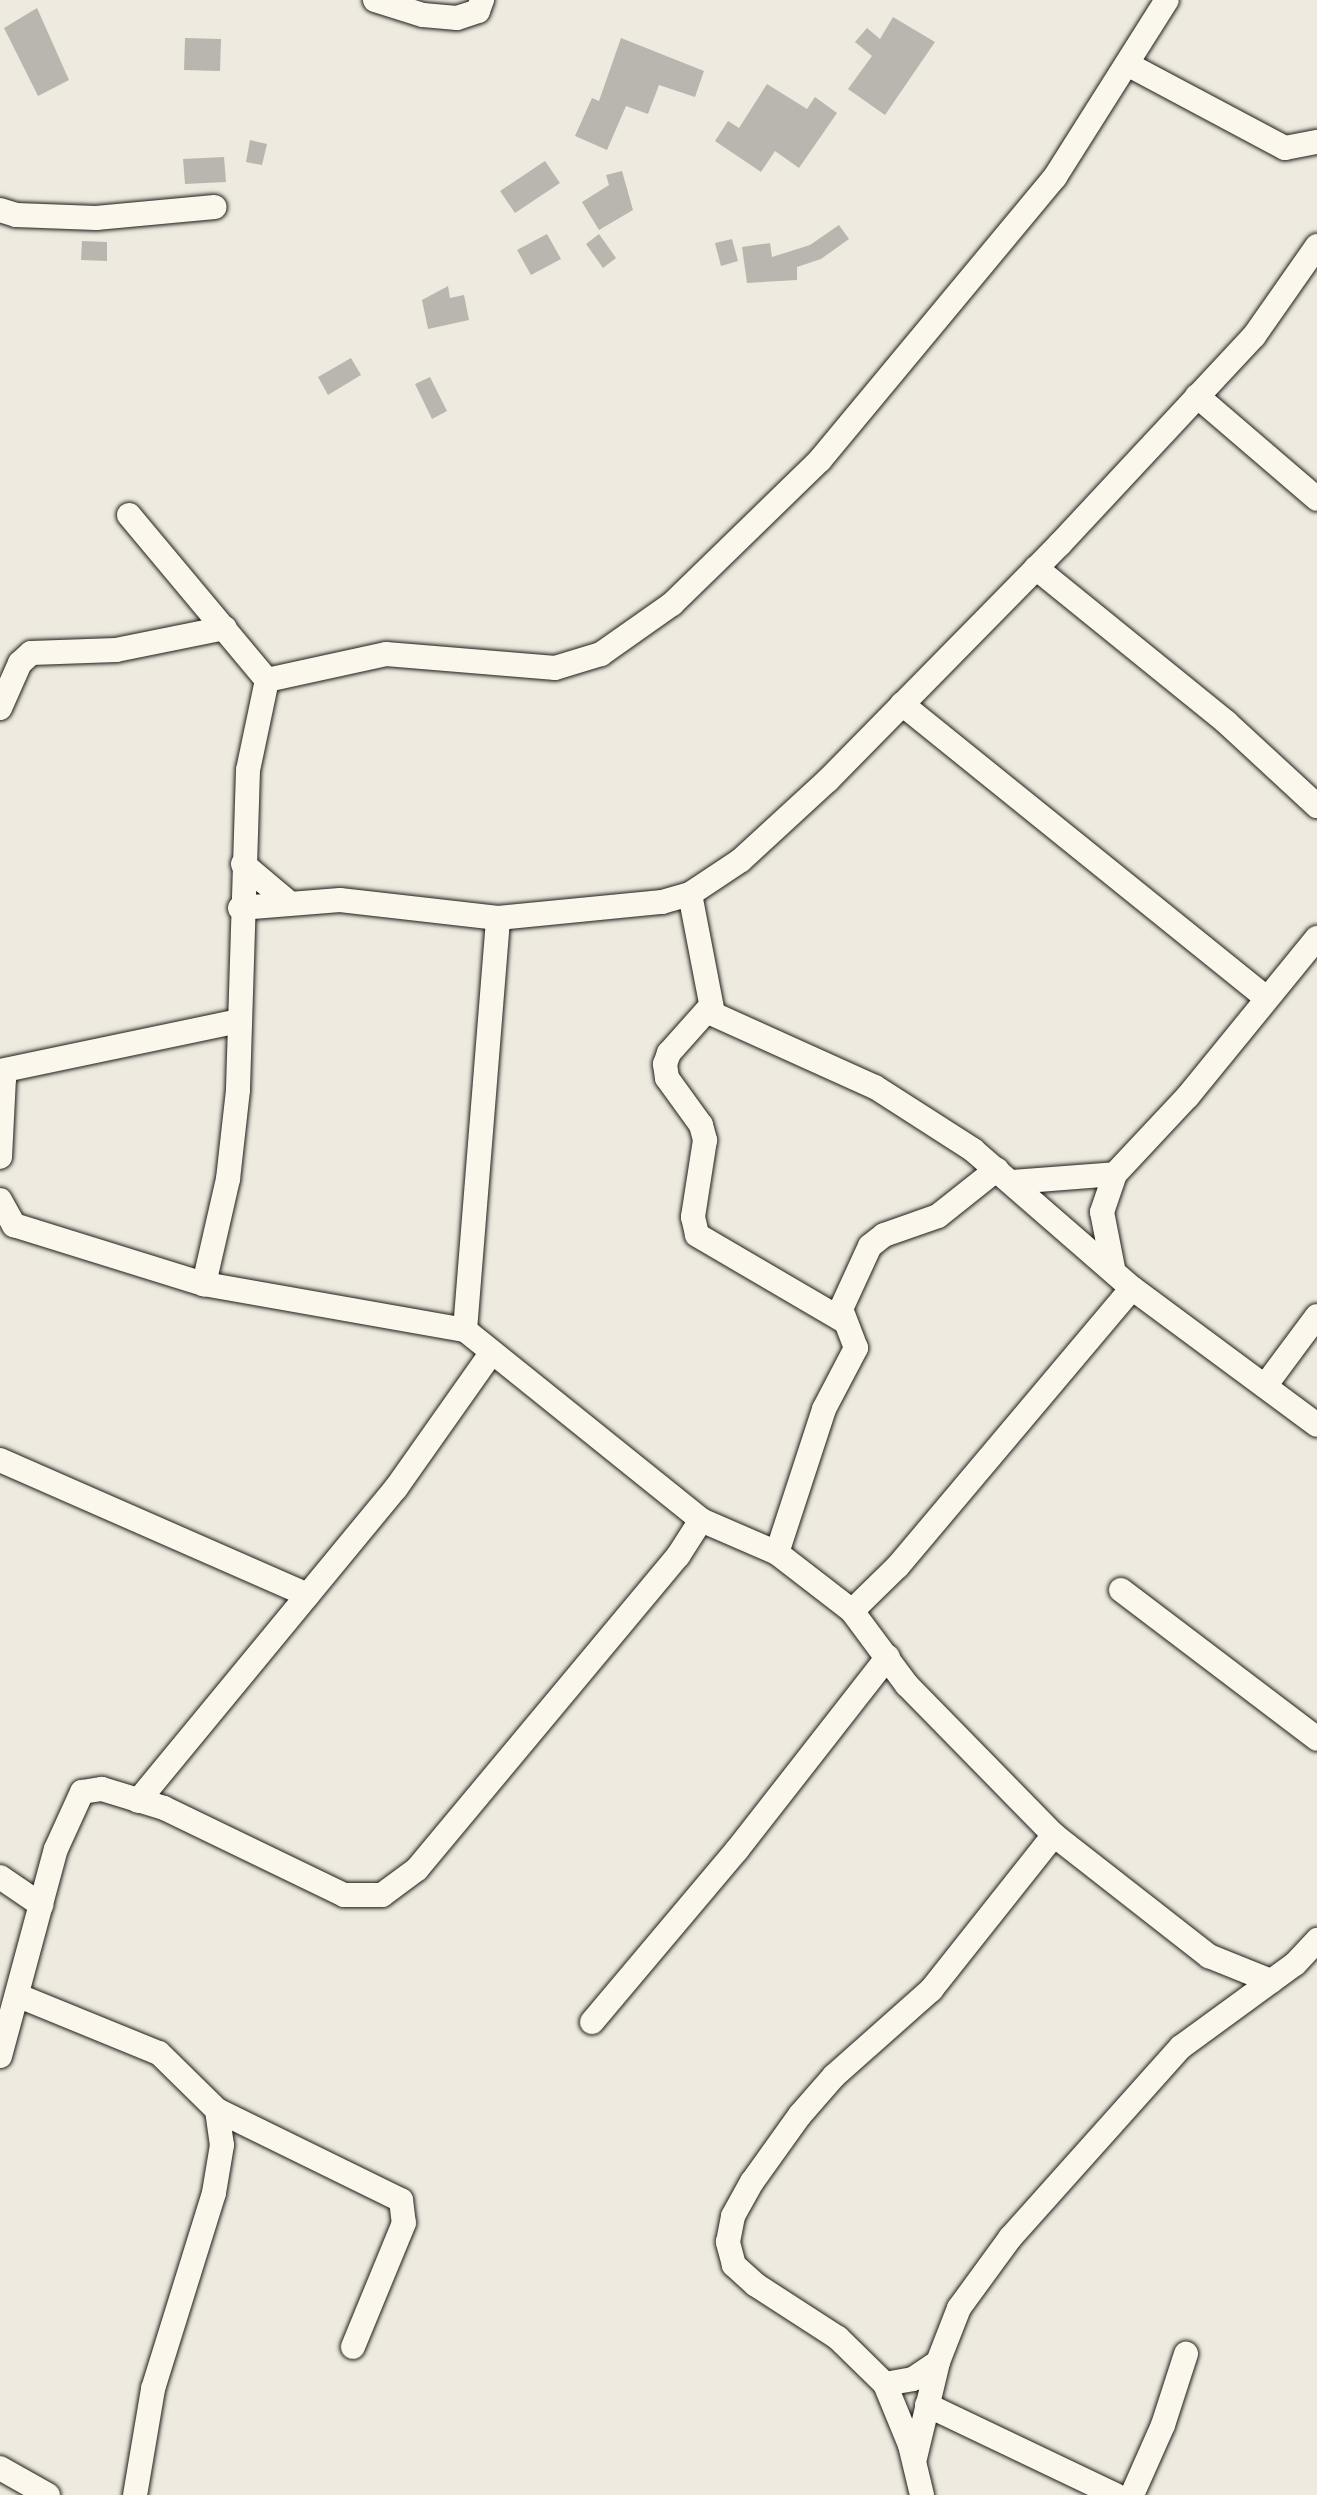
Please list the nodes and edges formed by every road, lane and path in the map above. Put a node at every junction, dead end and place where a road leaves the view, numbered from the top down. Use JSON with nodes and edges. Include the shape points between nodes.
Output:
{"nodes":[{"id":1,"x":375,"y":0,"type":"edge"},
{"id":2,"x":482,"y":0,"type":"edge"},
{"id":3,"x":1167,"y":0,"type":"edge"},
{"id":4,"x":1127,"y":64,"type":"junction"},
{"id":5,"x":1317,"y":142,"type":"edge"},
{"id":6,"x":214,"y":207,"type":"dead end"},
{"id":7,"x":0,"y":210,"type":"edge"},
{"id":8,"x":1317,"y":246,"type":"edge"},
{"id":9,"x":1197,"y":396,"type":"junction"},
{"id":10,"x":1317,"y":499,"type":"edge"},
{"id":11,"x":129,"y":515,"type":"dead end"},
{"id":12,"x":1036,"y":568,"type":"junction"},
{"id":13,"x":225,"y":628,"type":"junction"},
{"id":14,"x":267,"y":680,"type":"junction"},
{"id":15,"x":902,"y":704,"type":"junction"},
{"id":16,"x":0,"y":708,"type":"edge"},
{"id":17,"x":1317,"y":806,"type":"edge"},
{"id":18,"x":243,"y":864,"type":"junction"},
{"id":19,"x":690,"y":894,"type":"junction"},
{"id":20,"x":287,"y":901,"type":"junction"},
{"id":21,"x":240,"y":908,"type":"junction"},
{"id":22,"x":498,"y":918,"type":"junction"},
{"id":23,"x":1317,"y":938,"type":"edge"},
{"id":24,"x":1267,"y":999,"type":"junction"},
{"id":25,"x":710,"y":1007,"type":"junction"},
{"id":26,"x":239,"y":1021,"type":"junction"},
{"id":27,"x":0,"y":1072,"type":"edge"},
{"id":28,"x":0,"y":1157,"type":"edge"},
{"id":29,"x":1115,"y":1174,"type":"junction"},
{"id":30,"x":1005,"y":1176,"type":"junction"},
{"id":31,"x":0,"y":1200,"type":"edge"},
{"id":32,"x":1113,"y":1271,"type":"junction"},
{"id":33,"x":204,"y":1284,"type":"junction"},
{"id":34,"x":1132,"y":1288,"type":"junction"},
{"id":35,"x":1317,"y":1316,"type":"edge"},
{"id":36,"x":841,"y":1319,"type":"junction"},
{"id":37,"x":465,"y":1330,"type":"junction"},
{"id":38,"x":492,"y":1352,"type":"junction"},
{"id":39,"x":1265,"y":1386,"type":"junction"},
{"id":40,"x":1317,"y":1425,"type":"edge"},
{"id":41,"x":0,"y":1460,"type":"edge"},
{"id":42,"x":701,"y":1520,"type":"junction"},
{"id":43,"x":777,"y":1553,"type":"junction"},
{"id":44,"x":1121,"y":1590,"type":"dead end"},
{"id":45,"x":308,"y":1595,"type":"junction"},
{"id":46,"x":852,"y":1611,"type":"junction"},
{"id":47,"x":888,"y":1657,"type":"junction"},
{"id":48,"x":1317,"y":1739,"type":"edge"},
{"id":49,"x":138,"y":1801,"type":"junction"},
{"id":50,"x":1054,"y":1835,"type":"junction"},
{"id":51,"x":0,"y":1877,"type":"edge"},
{"id":52,"x":41,"y":1905,"type":"junction"},
{"id":53,"x":1317,"y":1940,"type":"edge"},
{"id":54,"x":1271,"y":1981,"type":"junction"},
{"id":55,"x":19,"y":1996,"type":"junction"},
{"id":56,"x":592,"y":2022,"type":"dead end"},
{"id":57,"x":0,"y":2056,"type":"edge"},
{"id":58,"x":217,"y":2110,"type":"junction"},
{"id":59,"x":353,"y":2347,"type":"dead end"},
{"id":60,"x":1186,"y":2354,"type":"dead end"},
{"id":61,"x":938,"y":2362,"type":"junction"},
{"id":62,"x":885,"y":2384,"type":"junction"},
{"id":63,"x":927,"y":2405,"type":"junction"},
{"id":64,"x":914,"y":2461,"type":"junction"},
{"id":65,"x":0,"y":2468,"type":"edge"},
{"id":66,"x":48,"y":2495,"type":"edge"},
{"id":67,"x":135,"y":2495,"type":"edge"},
{"id":68,"x":922,"y":2495,"type":"edge"},
{"id":69,"x":1116,"y":2495,"type":"edge"},
{"id":70,"x":1132,"y":2495,"type":"edge"}],
"edges":[{"from":1,"to":2,"type":"street","via":[[423,15],[457,18],[478,11]]},
{"from":3,"to":4,"type":"street"},
{"from":4,"to":5,"type":"street","via":[[1285,148]]},
{"from":4,"to":14,"type":"street","via":[[1055,177],[820,460],[672,604],[601,654],[555,668],[386,654]]},
{"from":6,"to":7,"type":"street","via":[[96,218]]},
{"from":8,"to":9,"type":"street","via":[[1254,336]]},
{"from":9,"to":10,"type":"street"},
{"from":9,"to":12,"type":"street"},
{"from":11,"to":13,"type":"street"},
{"from":12,"to":15,"type":"street"},
{"from":12,"to":17,"type":"street","via":[[1226,722]]},
{"from":13,"to":14,"type":"street"},
{"from":13,"to":16,"type":"street","via":[[116,650],[31,653],[20,663]]},
{"from":14,"to":18,"type":"street","via":[[248,770]]},
{"from":15,"to":19,"type":"street","via":[[741,860]]},
{"from":15,"to":24,"type":"street"},
{"from":18,"to":20,"type":"street"},
{"from":18,"to":21,"type":"street"},
{"from":19,"to":22,"type":"street","via":[[662,902]]},
{"from":19,"to":25,"type":"street"},
{"from":20,"to":21,"type":"street"},
{"from":20,"to":22,"type":"street","via":[[340,900]]},
{"from":21,"to":26,"type":"street"},
{"from":22,"to":37,"type":"street"},
{"from":23,"to":24,"type":"street"},
{"from":24,"to":29,"type":"street"},
{"from":25,"to":30,"type":"street","via":[[723,1022],[786,1044],[875,1087]]},
{"from":25,"to":36,"type":"street","via":[[665,1064],[667,1078],[701,1125],[705,1140],[693,1217],[697,1235]]},
{"from":26,"to":27,"type":"street"},
{"from":26,"to":33,"type":"street","via":[[228,1179]]},
{"from":27,"to":28,"type":"street"},
{"from":29,"to":30,"type":"street"},
{"from":29,"to":32,"type":"street","via":[[1102,1212]]},
{"from":30,"to":32,"type":"street"},
{"from":30,"to":36,"type":"street","via":[[938,1216],[884,1235],[870,1246]]},
{"from":31,"to":33,"type":"street","via":[[14,1225]]},
{"from":32,"to":34,"type":"street"},
{"from":33,"to":37,"type":"street"},
{"from":34,"to":39,"type":"street"},
{"from":34,"to":46,"type":"street","via":[[898,1566]]},
{"from":35,"to":39,"type":"street"},
{"from":36,"to":43,"type":"street","via":[[855,1335],[856,1348],[824,1409]]},
{"from":37,"to":38,"type":"street"},
{"from":38,"to":42,"type":"street"},
{"from":38,"to":45,"type":"street","via":[[396,1488]]},
{"from":39,"to":40,"type":"street"},
{"from":41,"to":45,"type":"street"},
{"from":42,"to":43,"type":"street"},
{"from":42,"to":49,"type":"street","via":[[678,1556],[417,1869],[382,1895],[344,1895],[279,1860]]},
{"from":43,"to":46,"type":"street"},
{"from":44,"to":48,"type":"street"},
{"from":45,"to":49,"type":"street"},
{"from":46,"to":47,"type":"street"},
{"from":47,"to":50,"type":"street","via":[[907,1685]]},
{"from":47,"to":56,"type":"street","via":[[737,1850]]},
{"from":49,"to":52,"type":"street","via":[[102,1789],[82,1792],[64,1824]]},
{"from":50,"to":54,"type":"street","via":[[1209,1956]]},
{"from":50,"to":62,"type":"street","via":[[931,1990],[834,2076],[800,2115],[733,2216],[728,2242],[734,2265],[838,2338]]},
{"from":51,"to":52,"type":"street"},
{"from":52,"to":55,"type":"street"},
{"from":53,"to":54,"type":"street"},
{"from":54,"to":61,"type":"street","via":[[1181,2047],[1010,2238],[959,2308]]},
{"from":55,"to":57,"type":"street"},
{"from":55,"to":58,"type":"street","via":[[159,2053]]},
{"from":58,"to":59,"type":"street","via":[[401,2200],[404,2223]]},
{"from":58,"to":67,"type":"street","via":[[222,2145],[214,2193],[153,2389]]},
{"from":60,"to":70,"type":"street"},
{"from":61,"to":62,"type":"street","via":[[913,2379]]},
{"from":61,"to":63,"type":"street"},
{"from":62,"to":64,"type":"street"},
{"from":63,"to":64,"type":"street"},
{"from":63,"to":69,"type":"street"},
{"from":64,"to":68,"type":"street"},
{"from":65,"to":66,"type":"street"}]}
